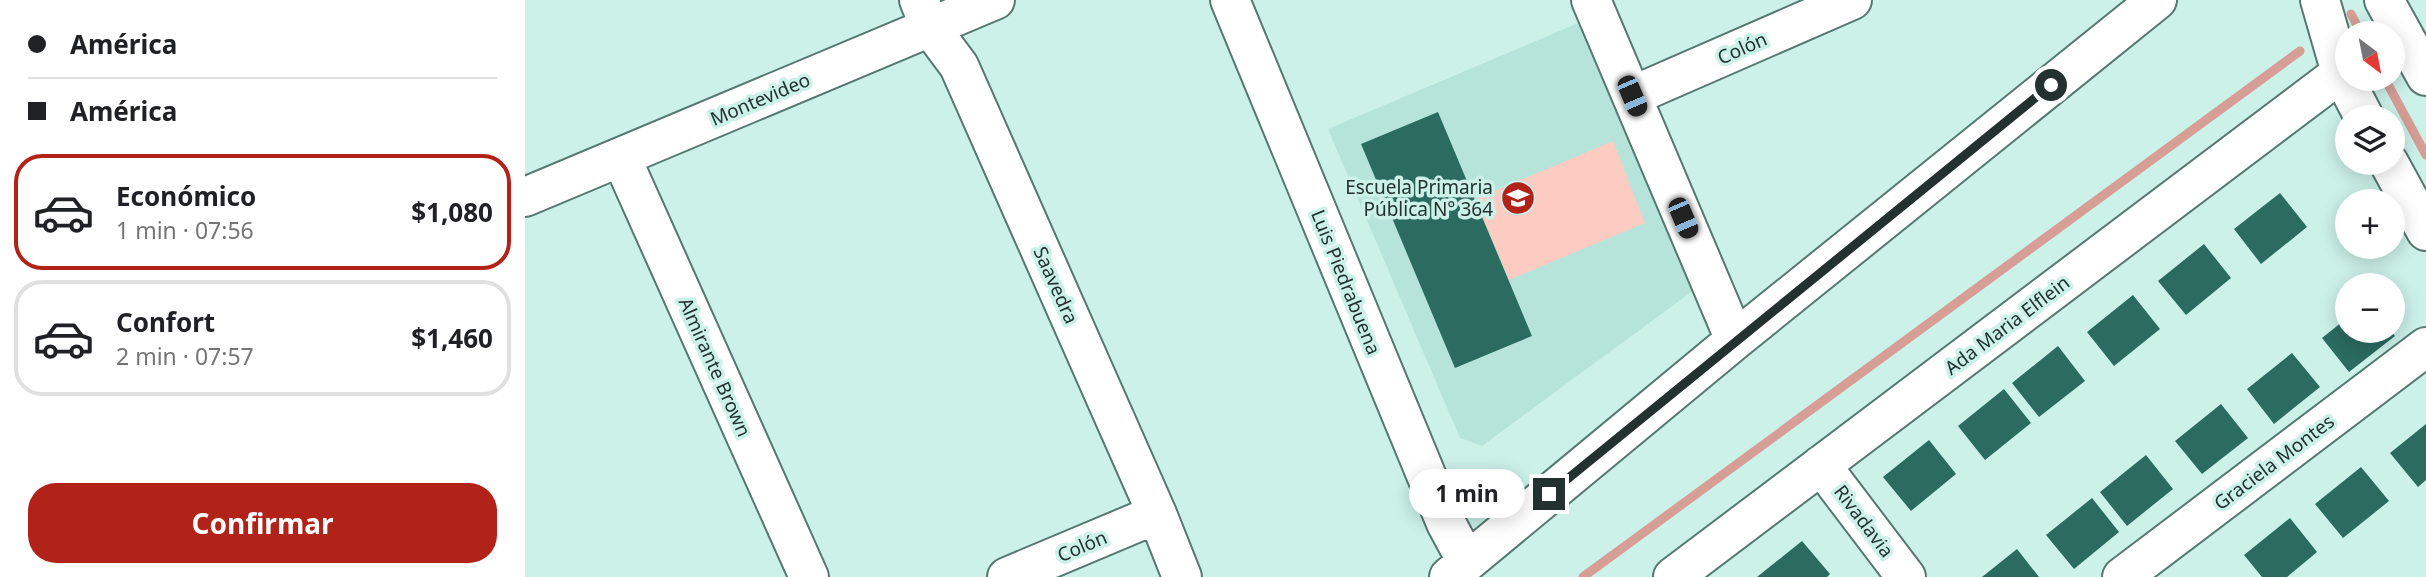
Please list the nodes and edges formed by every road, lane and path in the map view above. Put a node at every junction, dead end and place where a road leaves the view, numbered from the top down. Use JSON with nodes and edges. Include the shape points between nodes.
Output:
{"nodes":[{"id":1,"x":995,"y":0,"type":"edge"},
{"id":2,"x":1230,"y":0,"type":"edge"},
{"id":3,"x":1591,"y":0,"type":"edge"},
{"id":4,"x":1853,"y":0,"type":"edge"},
{"id":5,"x":2157,"y":0,"type":"edge"},
{"id":6,"x":2320,"y":0,"type":"edge"},
{"id":7,"x":2384,"y":0,"type":"edge"},
{"id":8,"x":924,"y":14,"type":"edge"},
{"id":9,"x":2416,"y":32,"type":"edge"},
{"id":10,"x":2335,"y":52,"type":"edge"},
{"id":11,"x":2426,"y":76,"type":"edge"},
{"id":12,"x":2335,"y":78,"type":"edge"},
{"id":13,"x":1632,"y":96,"type":"junction"},
{"id":14,"x":621,"y":157,"type":"junction"},
{"id":15,"x":2396,"y":175,"type":"edge"},
{"id":16,"x":525,"y":197,"type":"edge"},
{"id":17,"x":2426,"y":231,"type":"edge"},
{"id":18,"x":1735,"y":340,"type":"junction"},
{"id":19,"x":2426,"y":347,"type":"edge"},
{"id":20,"x":1821,"y":465,"type":"junction"},
{"id":21,"x":1157,"y":514,"type":"junction"},
{"id":22,"x":1458,"y":570,"type":"edge"},
{"id":23,"x":809,"y":577,"type":"edge"},
{"id":24,"x":1007,"y":577,"type":"edge"},
{"id":25,"x":1182,"y":577,"type":"edge"},
{"id":26,"x":1673,"y":577,"type":"edge"},
{"id":27,"x":1906,"y":577,"type":"edge"},
{"id":28,"x":2122,"y":577,"type":"edge"}],
"edges":[{"from":1,"to":8,"type":"street","name":"Montevideo"},
{"from":2,"to":22,"type":"street","name":"Luis Piedrabuena","via":[[1446,523]]},
{"from":3,"to":13,"type":"street"},
{"from":4,"to":13,"type":"street","name":"Colón"},
{"from":5,"to":18,"type":"street"},
{"from":6,"to":10,"type":"street"},
{"from":7,"to":9,"type":"street"},
{"from":8,"to":14,"type":"street","name":"Montevideo"},
{"from":8,"to":21,"type":"street","name":"Saavedra","via":[[959,66]]},
{"from":9,"to":11,"type":"street"},
{"from":12,"to":20,"type":"street","name":"Ada Maria Elflein"},
{"from":13,"to":18,"type":"street"},
{"from":14,"to":16,"type":"street","name":"Montevideo"},
{"from":14,"to":23,"type":"street","name":"Almirante Brown"},
{"from":15,"to":17,"type":"street"},
{"from":18,"to":22,"type":"street"},
{"from":19,"to":28,"type":"street","name":"Graciela Montes"},
{"from":20,"to":26,"type":"street","name":"Ada Maria Elflein"},
{"from":20,"to":27,"type":"street","name":"Rivadavia"},
{"from":21,"to":24,"type":"street","name":"Colón"},
{"from":21,"to":25,"type":"street","name":"Saavedra"}]}
